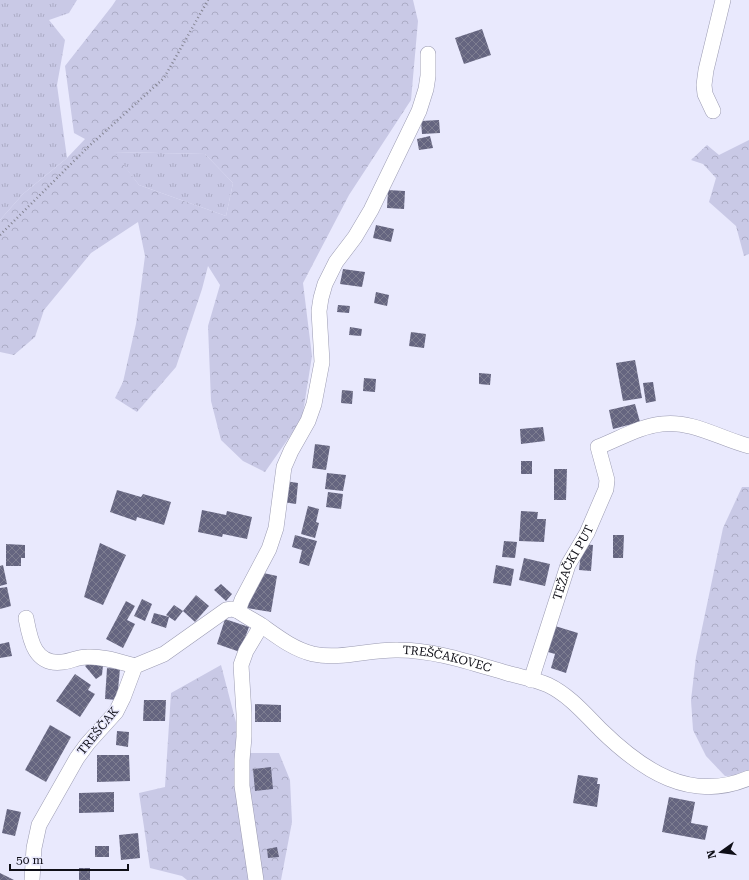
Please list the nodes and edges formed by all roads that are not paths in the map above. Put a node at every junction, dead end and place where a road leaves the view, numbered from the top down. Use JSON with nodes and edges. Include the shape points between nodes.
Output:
{"nodes":[{"id":1,"x":723,"y":0,"type":"edge"},
{"id":2,"x":428,"y":54,"type":"dead end"},
{"id":3,"x":713,"y":111,"type":"dead end"},
{"id":4,"x":749,"y":446,"type":"edge"},
{"id":5,"x":238,"y":611,"type":"junction"},
{"id":6,"x":26,"y":618,"type":"dead end"},
{"id":7,"x":261,"y":626,"type":"junction"},
{"id":8,"x":135,"y":666,"type":"junction"},
{"id":9,"x":531,"y":680,"type":"junction"},
{"id":10,"x":749,"y":778,"type":"edge"},
{"id":11,"x":32,"y":880,"type":"edge"},
{"id":12,"x":256,"y":880,"type":"edge"}],
"edges":[{"from":1,"to":3,"type":"street","via":[[704,85]]},
{"from":2,"to":5,"type":"street","via":[[426,89],[419,111],[371,210],[336,262],[325,284],[319,311],[322,362],[314,404],[284,467],[276,528],[269,549]]},
{"from":4,"to":9,"type":"street","name":"TEŽAČKI PUT","via":[[674,423],[649,426],[598,447],[607,480],[606,489],[587,533],[568,565]]},
{"from":5,"to":7,"type":"street","name":"TREŠČAKOVEC"},
{"from":5,"to":8,"type":"street","via":[[226,610],[164,654]]},
{"from":6,"to":8,"type":"street","via":[[35,651],[48,660],[60,662],[95,657]]},
{"from":7,"to":9,"type":"street","name":"TREŠČAKOVEC","via":[[288,645],[315,654],[331,656],[384,650],[414,651],[463,661]]},
{"from":7,"to":12,"type":"street","via":[[241,665],[244,714],[242,786]]},
{"from":8,"to":11,"type":"street","name":"TREŠČAK","via":[[116,712],[77,758],[39,825],[34,848]]},
{"from":9,"to":10,"type":"street","name":"TREŠČAKOVEC","via":[[561,693],[623,751],[660,775],[696,786],[716,786]]}]}
